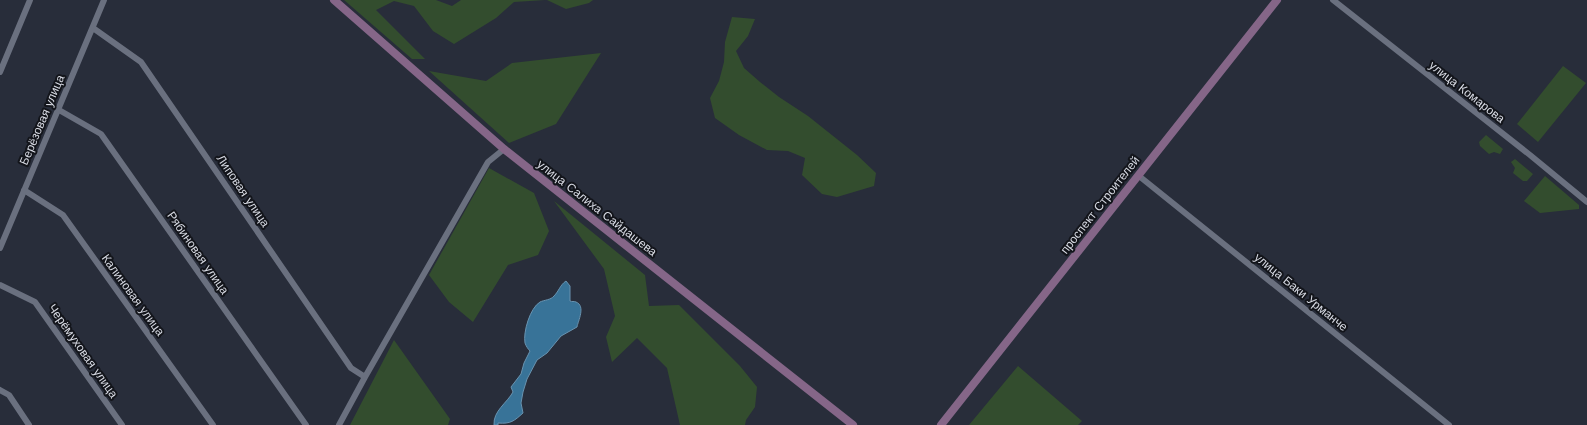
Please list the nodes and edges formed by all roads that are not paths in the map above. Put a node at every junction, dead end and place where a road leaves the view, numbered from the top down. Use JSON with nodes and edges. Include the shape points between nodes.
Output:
{"nodes":[{"id":1,"x":30,"y":0,"type":"edge"},
{"id":2,"x":104,"y":0,"type":"edge"},
{"id":3,"x":334,"y":0,"type":"edge"},
{"id":4,"x":1277,"y":0,"type":"edge"},
{"id":5,"x":1333,"y":0,"type":"edge"},
{"id":6,"x":93,"y":28,"type":"junction"},
{"id":7,"x":0,"y":72,"type":"edge"},
{"id":8,"x":59,"y":110,"type":"junction"},
{"id":9,"x":504,"y":149,"type":"junction"},
{"id":10,"x":1139,"y":176,"type":"junction"},
{"id":11,"x":24,"y":190,"type":"junction"},
{"id":12,"x":1587,"y":202,"type":"edge"},
{"id":13,"x":0,"y":248,"type":"edge"},
{"id":14,"x":0,"y":285,"type":"edge"},
{"id":15,"x":365,"y":377,"type":"junction"},
{"id":16,"x":0,"y":390,"type":"edge"},
{"id":17,"x":30,"y":425,"type":"edge"},
{"id":18,"x":122,"y":425,"type":"edge"},
{"id":19,"x":213,"y":425,"type":"edge"},
{"id":20,"x":306,"y":425,"type":"edge"},
{"id":21,"x":339,"y":425,"type":"edge"},
{"id":22,"x":853,"y":425,"type":"edge"},
{"id":23,"x":941,"y":425,"type":"edge"},
{"id":24,"x":1449,"y":425,"type":"edge"}],
"edges":[{"from":1,"to":7,"type":"street"},
{"from":2,"to":6,"type":"street","name":"Берёзовая улица"},
{"from":3,"to":9,"type":"street","name":"улица Салиха Сайдашева"},
{"from":4,"to":10,"type":"street","name":"проспект Строителей"},
{"from":5,"to":12,"type":"street","name":"улица Комарова"},
{"from":6,"to":8,"type":"street","name":"Берёзовая улица"},
{"from":6,"to":15,"type":"street","name":"Липовая улица","via":[[141,62],[351,368]]},
{"from":8,"to":11,"type":"street","name":"Берёзовая улица"},
{"from":8,"to":20,"type":"street","name":"Рябиновая улица","via":[[100,134]]},
{"from":9,"to":15,"type":"street","via":[[488,162]]},
{"from":9,"to":22,"type":"street","name":"улица Салиха Сайдашева"},
{"from":10,"to":23,"type":"street","name":"проспект Строителей"},
{"from":10,"to":24,"type":"street","name":"улица Баки Урманче"},
{"from":11,"to":13,"type":"street","name":"Берёзовая улица"},
{"from":11,"to":19,"type":"street","name":"Калиновая улица","via":[[63,214]]},
{"from":14,"to":18,"type":"street","name":"Черёмуховая улица","via":[[35,302]]},
{"from":15,"to":21,"type":"street"},
{"from":16,"to":17,"type":"street","via":[[9,396]]}]}
